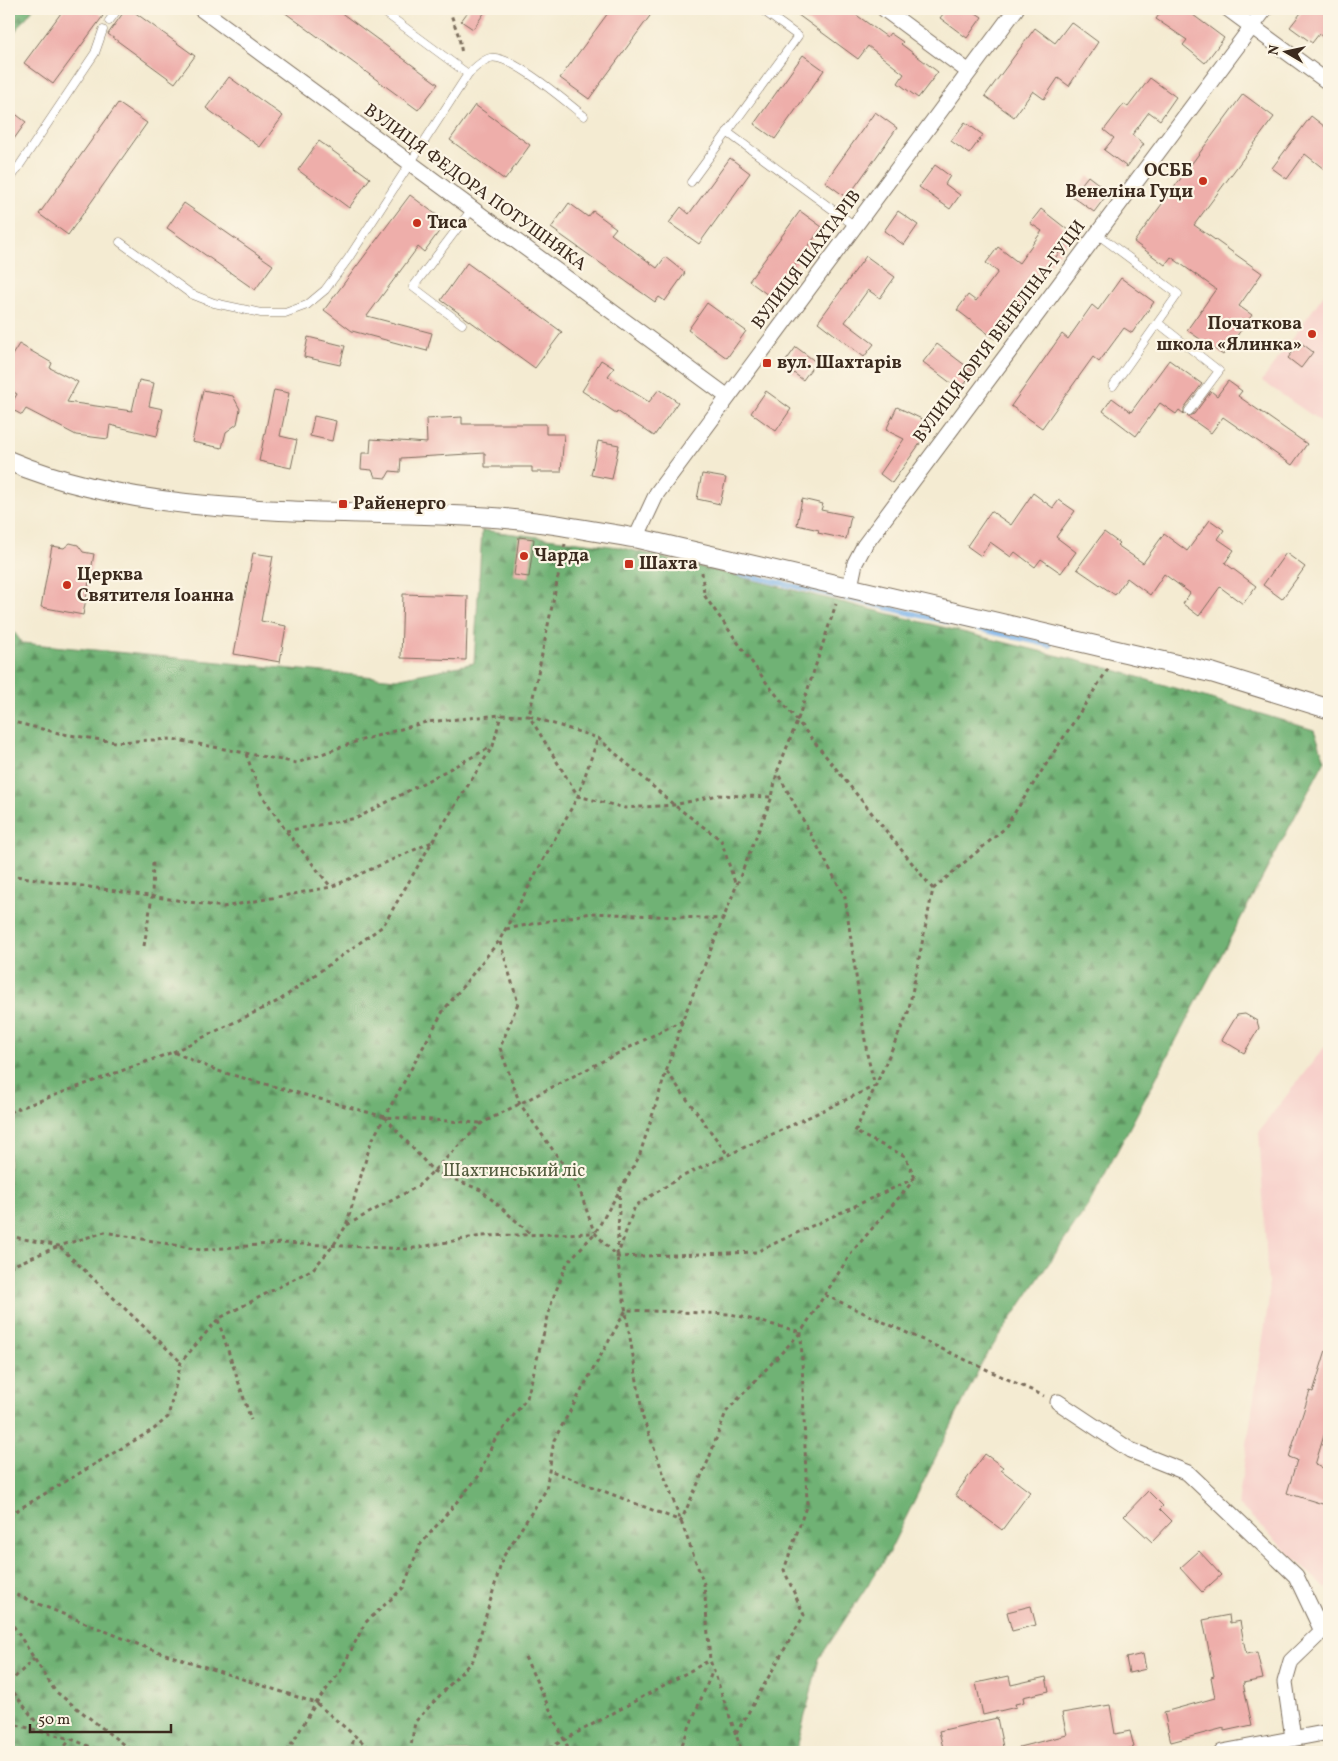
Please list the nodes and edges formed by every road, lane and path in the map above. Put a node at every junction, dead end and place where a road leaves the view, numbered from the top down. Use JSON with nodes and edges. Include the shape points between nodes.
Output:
{"nodes":[{"id":1,"x":118,"y":9,"type":"edge"},
{"id":2,"x":200,"y":9,"type":"edge"},
{"id":3,"x":380,"y":9,"type":"edge"},
{"id":4,"x":449,"y":9,"type":"edge"},
{"id":5,"x":761,"y":9,"type":"edge"},
{"id":6,"x":884,"y":9,"type":"edge"},
{"id":7,"x":1016,"y":9,"type":"edge"},
{"id":8,"x":1228,"y":9,"type":"edge"},
{"id":9,"x":1265,"y":9,"type":"edge"},
{"id":10,"x":109,"y":21,"type":"dead end"},
{"id":11,"x":1252,"y":26,"type":"junction"},
{"id":12,"x":103,"y":30,"type":"dead end"},
{"id":13,"x":969,"y":72,"type":"junction"},
{"id":14,"x":468,"y":74,"type":"junction"},
{"id":15,"x":1329,"y":83,"type":"edge"},
{"id":16,"x":584,"y":116,"type":"dead end"},
{"id":17,"x":727,"y":132,"type":"junction"},
{"id":18,"x":410,"y":164,"type":"junction"},
{"id":19,"x":9,"y":180,"type":"edge"},
{"id":20,"x":691,"y":182,"type":"dead end"},
{"id":21,"x":472,"y":209,"type":"junction"},
{"id":22,"x":855,"y":226,"type":"junction"},
{"id":23,"x":1097,"y":234,"type":"junction"},
{"id":24,"x":120,"y":242,"type":"dead end"},
{"id":25,"x":1158,"y":323,"type":"junction"},
{"id":26,"x":462,"y":324,"type":"dead end"},
{"id":27,"x":1113,"y":386,"type":"dead end"},
{"id":28,"x":728,"y":398,"type":"junction"},
{"id":29,"x":1189,"y":412,"type":"dead end"},
{"id":30,"x":9,"y":461,"type":"edge"},
{"id":31,"x":568,"y":526,"type":"junction"},
{"id":32,"x":636,"y":538,"type":"junction"},
{"id":33,"x":701,"y":554,"type":"junction"},
{"id":34,"x":850,"y":587,"type":"junction"},
{"id":35,"x":836,"y":604,"type":"dead end"},
{"id":36,"x":1120,"y":651,"type":"junction"},
{"id":37,"x":1329,"y":709,"type":"edge"},
{"id":38,"x":502,"y":715,"type":"junction"},
{"id":39,"x":529,"y":716,"type":"junction"},
{"id":40,"x":9,"y":722,"type":"edge"},
{"id":41,"x":797,"y":722,"type":"junction"},
{"id":42,"x":598,"y":738,"type":"junction"},
{"id":43,"x":493,"y":746,"type":"junction"},
{"id":44,"x":246,"y":753,"type":"junction"},
{"id":45,"x":778,"y":772,"type":"junction"},
{"id":46,"x":578,"y":796,"type":"junction"},
{"id":47,"x":772,"y":797,"type":"junction"},
{"id":48,"x":674,"y":805,"type":"junction"},
{"id":49,"x":286,"y":831,"type":"junction"},
{"id":50,"x":432,"y":842,"type":"junction"},
{"id":51,"x":153,"y":860,"type":"dead end"},
{"id":52,"x":9,"y":875,"type":"edge"},
{"id":53,"x":331,"y":886,"type":"junction"},
{"id":54,"x":736,"y":887,"type":"junction"},
{"id":55,"x":933,"y":889,"type":"junction"},
{"id":56,"x":152,"y":897,"type":"junction"},
{"id":57,"x":724,"y":919,"type":"junction"},
{"id":58,"x":506,"y":930,"type":"junction"},
{"id":59,"x":499,"y":941,"type":"junction"},
{"id":60,"x":144,"y":946,"type":"dead end"},
{"id":61,"x":683,"y":1020,"type":"junction"},
{"id":62,"x":173,"y":1052,"type":"junction"},
{"id":63,"x":666,"y":1071,"type":"junction"},
{"id":64,"x":875,"y":1086,"type":"junction"},
{"id":65,"x":520,"y":1104,"type":"junction"},
{"id":66,"x":9,"y":1112,"type":"edge"},
{"id":67,"x":385,"y":1117,"type":"junction"},
{"id":68,"x":482,"y":1123,"type":"junction"},
{"id":69,"x":728,"y":1155,"type":"junction"},
{"id":70,"x":433,"y":1171,"type":"junction"},
{"id":71,"x":915,"y":1178,"type":"junction"},
{"id":72,"x":620,"y":1186,"type":"junction"},
{"id":73,"x":346,"y":1226,"type":"junction"},
{"id":74,"x":595,"y":1232,"type":"junction"},
{"id":75,"x":532,"y":1234,"type":"junction"},
{"id":76,"x":9,"y":1236,"type":"edge"},
{"id":77,"x":59,"y":1246,"type":"junction"},
{"id":78,"x":333,"y":1246,"type":"junction"},
{"id":79,"x":617,"y":1256,"type":"junction"},
{"id":80,"x":9,"y":1267,"type":"edge"},
{"id":81,"x":825,"y":1295,"type":"junction"},
{"id":82,"x":626,"y":1310,"type":"junction"},
{"id":83,"x":218,"y":1319,"type":"junction"},
{"id":84,"x":801,"y":1332,"type":"junction"},
{"id":85,"x":181,"y":1362,"type":"junction"},
{"id":86,"x":1058,"y":1402,"type":"joint"},
{"id":87,"x":251,"y":1420,"type":"dead end"},
{"id":88,"x":549,"y":1470,"type":"junction"},
{"id":89,"x":9,"y":1515,"type":"edge"},
{"id":90,"x":681,"y":1521,"type":"junction"},
{"id":91,"x":9,"y":1592,"type":"edge"},
{"id":92,"x":9,"y":1619,"type":"edge"},
{"id":93,"x":1326,"y":1628,"type":"edge"},
{"id":94,"x":525,"y":1657,"type":"dead end"},
{"id":95,"x":34,"y":1659,"type":"junction"},
{"id":96,"x":710,"y":1660,"type":"junction"},
{"id":97,"x":713,"y":1669,"type":"junction"},
{"id":98,"x":9,"y":1685,"type":"edge"},
{"id":99,"x":316,"y":1702,"type":"junction"},
{"id":100,"x":9,"y":1723,"type":"edge"},
{"id":101,"x":42,"y":1730,"type":"junction"},
{"id":102,"x":1329,"y":1732,"type":"edge"},
{"id":103,"x":736,"y":1734,"type":"junction"},
{"id":104,"x":354,"y":1736,"type":"junction"},
{"id":105,"x":1293,"y":1738,"type":"junction"},
{"id":106,"x":71,"y":1739,"type":"junction"},
{"id":107,"x":566,"y":1740,"type":"junction"},
{"id":108,"x":60,"y":1752,"type":"edge"},
{"id":109,"x":104,"y":1752,"type":"edge"},
{"id":110,"x":133,"y":1752,"type":"edge"},
{"id":111,"x":287,"y":1752,"type":"edge"},
{"id":112,"x":352,"y":1752,"type":"edge"},
{"id":113,"x":374,"y":1752,"type":"edge"},
{"id":114,"x":410,"y":1752,"type":"edge"},
{"id":115,"x":542,"y":1752,"type":"edge"},
{"id":116,"x":570,"y":1752,"type":"edge"},
{"id":117,"x":680,"y":1752,"type":"edge"},
{"id":118,"x":742,"y":1752,"type":"edge"},
{"id":119,"x":1222,"y":1752,"type":"edge"}],
"edges":[{"from":1,"to":10,"type":"lane"},
{"from":2,"to":18,"type":"street","name":"ВУЛИЦЯ ФЕДОРА ПОТУШНЯКА"},
{"from":3,"to":14,"type":"lane"},
{"from":4,"to":14,"type":"path","via":[[460,37]]},
{"from":5,"to":17,"type":"lane","via":[[798,36]]},
{"from":6,"to":13,"type":"street"},
{"from":7,"to":13,"type":"street","name":"ВУЛИЦЯ ШАХТАРІВ"},
{"from":8,"to":11,"type":"street"},
{"from":9,"to":11,"type":"street","name":"ВУЛИЦЯ ЮРІЯ ВЕНЕЛІНА-ГУЦИ"},
{"from":11,"to":15,"type":"street"},
{"from":11,"to":23,"type":"street","name":"ВУЛИЦЯ ЮРІЯ ВЕНЕЛІНА-ГУЦИ"},
{"from":12,"to":19,"type":"lane","via":[[95,53]]},
{"from":13,"to":22,"type":"street","name":"ВУЛИЦЯ ШАХТАРІВ"},
{"from":14,"to":16,"type":"lane","via":[[488,58],[511,62]]},
{"from":14,"to":18,"type":"lane"},
{"from":17,"to":20,"type":"lane"},
{"from":17,"to":22,"type":"lane"},
{"from":18,"to":21,"type":"street","name":"ВУЛИЦЯ ФЕДОРА ПОТУШНЯКА"},
{"from":18,"to":24,"type":"lane","via":[[325,290],[307,305],[285,313],[260,313],[214,303],[191,294]]},
{"from":21,"to":26,"type":"lane","via":[[414,287]]},
{"from":21,"to":28,"type":"street","name":"ВУЛИЦЯ ФЕДОРА ПОТУШНЯКА"},
{"from":22,"to":28,"type":"street","name":"ВУЛИЦЯ ШАХТАРІВ"},
{"from":23,"to":25,"type":"lane","via":[[1178,294]]},
{"from":23,"to":34,"type":"street","name":"ВУЛИЦЯ ЮРІЯ ВЕНЕЛІНА-ГУЦИ","via":[[864,546],[855,563]]},
{"from":25,"to":27,"type":"lane"},
{"from":25,"to":29,"type":"lane","via":[[1219,372]]},
{"from":28,"to":32,"type":"street","name":"ВУЛИЦЯ ШАХТАРІВ","via":[[657,492]]},
{"from":30,"to":31,"type":"street","via":[[67,482],[148,498],[288,511],[487,517]]},
{"from":31,"to":32,"type":"street"},
{"from":31,"to":39,"type":"path"},
{"from":32,"to":33,"type":"street"},
{"from":33,"to":34,"type":"street"},
{"from":33,"to":41,"type":"path","via":[[704,595]]},
{"from":34,"to":36,"type":"street"},
{"from":35,"to":41,"type":"path"},
{"from":36,"to":37,"type":"street","via":[[1252,683]]},
{"from":36,"to":55,"type":"path","via":[[1004,829]]},
{"from":38,"to":39,"type":"path"},
{"from":38,"to":43,"type":"path"},
{"from":38,"to":44,"type":"path","via":[[426,722],[296,763]]},
{"from":39,"to":42,"type":"path"},
{"from":39,"to":46,"type":"path"},
{"from":40,"to":44,"type":"path","via":[[116,742],[172,739]]},
{"from":41,"to":45,"type":"path"},
{"from":41,"to":55,"type":"path"},
{"from":42,"to":46,"type":"path"},
{"from":42,"to":48,"type":"path"},
{"from":43,"to":49,"type":"path","via":[[357,818]]},
{"from":43,"to":50,"type":"path"},
{"from":44,"to":49,"type":"path","via":[[260,792]]},
{"from":45,"to":47,"type":"path"},
{"from":45,"to":64,"type":"path","via":[[846,897],[867,1054]]},
{"from":46,"to":48,"type":"path","via":[[625,808]]},
{"from":46,"to":58,"type":"path"},
{"from":47,"to":48,"type":"path","via":[[718,795]]},
{"from":47,"to":54,"type":"path"},
{"from":48,"to":54,"type":"path","via":[[721,840]]},
{"from":49,"to":53,"type":"path"},
{"from":50,"to":53,"type":"path"},
{"from":50,"to":62,"type":"path","via":[[383,926],[280,1000]]},
{"from":51,"to":56,"type":"path"},
{"from":52,"to":56,"type":"path"},
{"from":53,"to":56,"type":"path","via":[[223,908]]},
{"from":54,"to":57,"type":"path"},
{"from":55,"to":64,"type":"path","via":[[908,1013]]},
{"from":56,"to":60,"type":"path"},
{"from":57,"to":58,"type":"path","via":[[591,913]]},
{"from":57,"to":61,"type":"path"},
{"from":58,"to":59,"type":"path"},
{"from":59,"to":65,"type":"path","via":[[518,1003],[500,1048]]},
{"from":59,"to":67,"type":"path","via":[[443,1011]]},
{"from":61,"to":63,"type":"path"},
{"from":61,"to":65,"type":"path"},
{"from":62,"to":66,"type":"path"},
{"from":62,"to":67,"type":"path","via":[[218,1072]]},
{"from":63,"to":69,"type":"path"},
{"from":63,"to":72,"type":"path","via":[[639,1157]]},
{"from":64,"to":69,"type":"path"},
{"from":64,"to":71,"type":"path","via":[[855,1132],[906,1156]]},
{"from":65,"to":68,"type":"path"},
{"from":65,"to":74,"type":"path","via":[[578,1185]]},
{"from":67,"to":68,"type":"path"},
{"from":67,"to":70,"type":"path"},
{"from":67,"to":73,"type":"path","via":[[371,1142]]},
{"from":68,"to":70,"type":"path"},
{"from":69,"to":79,"type":"path","via":[[679,1178],[635,1206]]},
{"from":70,"to":73,"type":"path","via":[[418,1186]]},
{"from":70,"to":75,"type":"path","via":[[481,1190]]},
{"from":71,"to":79,"type":"path","via":[[756,1252]]},
{"from":71,"to":81,"type":"path","via":[[852,1252]]},
{"from":72,"to":74,"type":"path"},
{"from":72,"to":79,"type":"path"},
{"from":73,"to":78,"type":"path"},
{"from":74,"to":75,"type":"path"},
{"from":74,"to":79,"type":"path"},
{"from":74,"to":99,"type":"path","via":[[567,1263],[552,1301],[527,1398],[494,1441],[478,1477],[420,1545],[403,1588],[365,1623],[340,1672]]},
{"from":75,"to":78,"type":"path","via":[[481,1236],[409,1249]]},
{"from":76,"to":77,"type":"path"},
{"from":77,"to":78,"type":"path","via":[[105,1232],[201,1250],[281,1243]]},
{"from":77,"to":80,"type":"path"},
{"from":77,"to":85,"type":"path"},
{"from":78,"to":83,"type":"path","via":[[313,1269]]},
{"from":79,"to":82,"type":"path"},
{"from":81,"to":84,"type":"path"},
{"from":81,"to":86,"type":"path"},
{"from":82,"to":84,"type":"path","via":[[731,1314]]},
{"from":82,"to":88,"type":"path","via":[[554,1440]]},
{"from":82,"to":90,"type":"path","via":[[643,1418]]},
{"from":83,"to":85,"type":"path"},
{"from":83,"to":87,"type":"path"},
{"from":84,"to":90,"type":"path","via":[[726,1412]]},
{"from":84,"to":103,"type":"path","via":[[807,1504],[784,1570],[804,1615]]},
{"from":85,"to":89,"type":"path","via":[[168,1417],[154,1429]]},
{"from":86,"to":93,"type":"street","via":[[1130,1450],[1188,1473],[1296,1576]]},
{"from":88,"to":90,"type":"path"},
{"from":88,"to":114,"type":"path","via":[[546,1490],[503,1557],[473,1660],[415,1722]]},
{"from":90,"to":96,"type":"path","via":[[704,1584]]},
{"from":91,"to":99,"type":"path","via":[[147,1648]]},
{"from":92,"to":95,"type":"path"},
{"from":93,"to":105,"type":"street","via":[[1291,1661],[1285,1682]]},
{"from":94,"to":107,"type":"path"},
{"from":95,"to":98,"type":"path"},
{"from":95,"to":110,"type":"path","via":[[55,1691]]},
{"from":96,"to":97,"type":"path"},
{"from":96,"to":107,"type":"path"},
{"from":97,"to":103,"type":"path"},
{"from":97,"to":117,"type":"path"},
{"from":98,"to":101,"type":"path"},
{"from":99,"to":104,"type":"path"},
{"from":99,"to":111,"type":"path"},
{"from":100,"to":101,"type":"path"},
{"from":101,"to":106,"type":"path"},
{"from":102,"to":105,"type":"street"},
{"from":103,"to":118,"type":"path"},
{"from":104,"to":112,"type":"path"},
{"from":104,"to":113,"type":"path"},
{"from":105,"to":119,"type":"street"},
{"from":106,"to":108,"type":"path"},
{"from":106,"to":109,"type":"path"},
{"from":107,"to":115,"type":"path"},
{"from":107,"to":116,"type":"path"}]}
